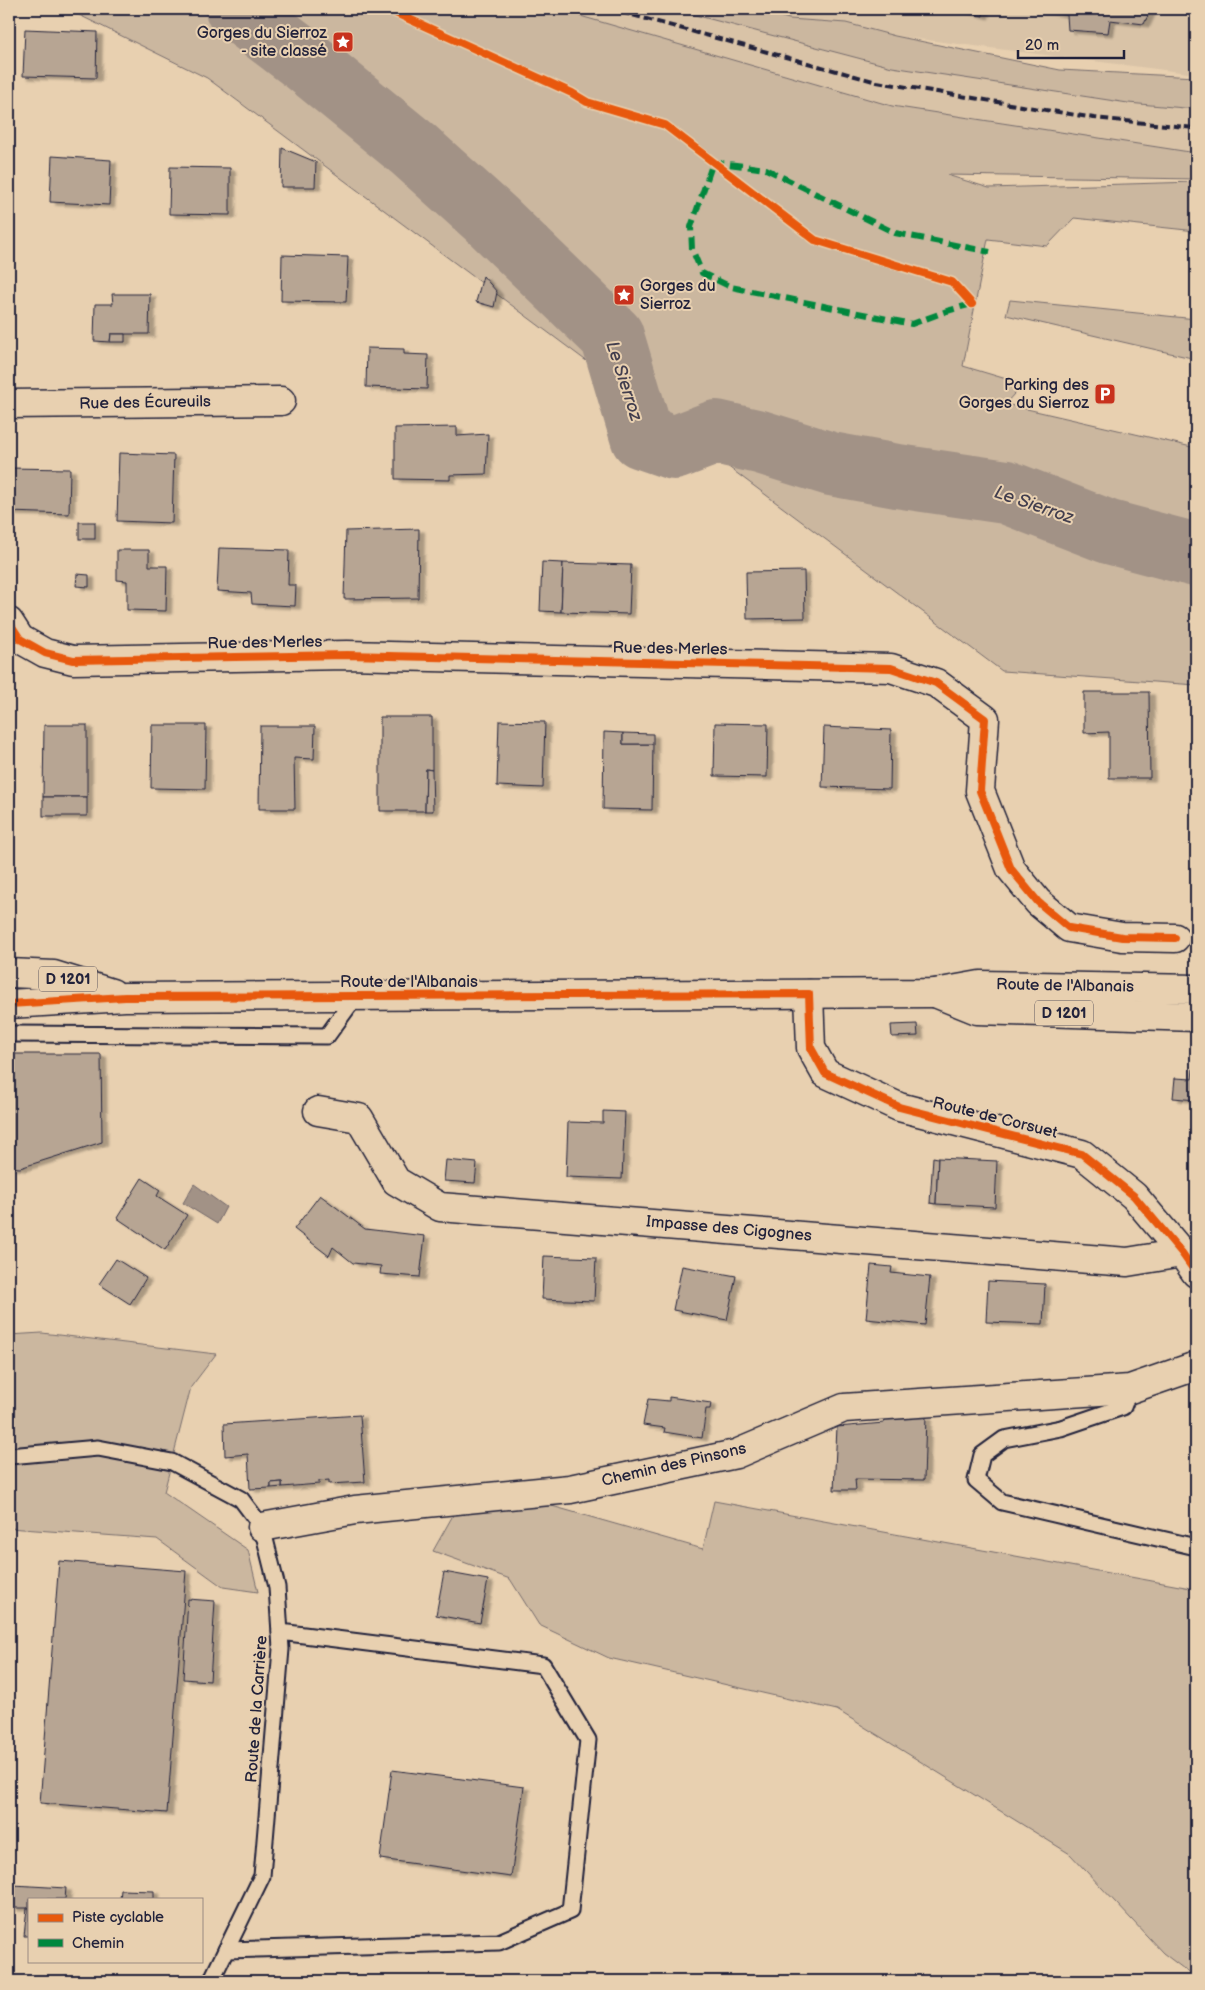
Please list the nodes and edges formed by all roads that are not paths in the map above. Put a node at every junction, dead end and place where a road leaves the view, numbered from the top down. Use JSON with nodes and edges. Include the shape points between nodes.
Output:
{"nodes":[{"id":1,"x":281,"y":401,"type":"dead end"},
{"id":2,"x":9,"y":404,"type":"edge"},
{"id":3,"x":9,"y":622,"type":"edge"},
{"id":4,"x":1175,"y":938,"type":"dead end"},
{"id":5,"x":9,"y":972,"type":"edge"},
{"id":6,"x":1196,"y":989,"type":"edge"},
{"id":7,"x":935,"y":993,"type":"junction"},
{"id":8,"x":809,"y":994,"type":"junction"},
{"id":9,"x":356,"y":996,"type":"junction"},
{"id":10,"x":125,"y":997,"type":"junction"},
{"id":11,"x":9,"y":1004,"type":"edge"},
{"id":12,"x":1196,"y":1017,"type":"edge"},
{"id":13,"x":9,"y":1034,"type":"edge"},
{"id":14,"x":318,"y":1111,"type":"dead end"},
{"id":15,"x":1189,"y":1263,"type":"edge"},
{"id":16,"x":1196,"y":1366,"type":"edge"},
{"id":17,"x":1130,"y":1389,"type":"junction"},
{"id":18,"x":9,"y":1456,"type":"edge"},
{"id":19,"x":262,"y":1527,"type":"junction"},
{"id":20,"x":1196,"y":1547,"type":"edge"},
{"id":21,"x":280,"y":1632,"type":"junction"},
{"id":22,"x":226,"y":1950,"type":"junction"},
{"id":23,"x":211,"y":1981,"type":"edge"}],
"edges":[{"from":1,"to":2,"type":"street","name":"Rue des Écureuils"},
{"from":3,"to":4,"type":"street","name":"Rue des Merles","via":[[20,639],[45,653],[73,660],[346,655],[891,668],[936,683],[985,719],[980,791],[1011,869],[1038,902],[1069,928],[1122,937]]},
{"from":5,"to":10,"type":"street","name":"Route de l'Albanais","number":"D 1201","via":[[54,975]]},
{"from":6,"to":7,"type":"street","name":"Route de l'Albanais","number":"D 1201","via":[[980,985]]},
{"from":7,"to":8,"type":"street","name":"Route de l'Albanais","number":"D 1201"},
{"from":7,"to":12,"type":"street","name":"Route de l'Albanais","number":"D 1201","via":[[977,1010]]},
{"from":8,"to":9,"type":"street","name":"Route de l'Albanais","number":"D 1201"},
{"from":8,"to":15,"type":"street","name":"Route de Corsuet","via":[[811,1048],[825,1073],[899,1107],[1082,1154],[1134,1196]]},
{"from":9,"to":10,"type":"street","name":"Route de l'Albanais","number":"D 1201"},
{"from":9,"to":13,"type":"lane","via":[[327,1036]]},
{"from":10,"to":11,"type":"street","name":"Route de l'Albanais","number":"D 1201"},
{"from":14,"to":15,"type":"street","name":"Impasse des Cigognes","via":[[359,1118],[396,1181],[440,1207],[1127,1262]]},
{"from":16,"to":17,"type":"street","name":"Chemin des Pinsons"},
{"from":17,"to":19,"type":"street","name":"Chemin des Pinsons","via":[[844,1408],[736,1454],[570,1489],[355,1510]]},
{"from":17,"to":20,"type":"lane","via":[[1122,1407],[1061,1428],[1004,1439],[982,1455],[976,1480],[1002,1502]]},
{"from":18,"to":19,"type":"lane","name":"Route de la Carrière","via":[[98,1448],[172,1462],[241,1498]]},
{"from":19,"to":21,"type":"lane","name":"Route de la Carrière","via":[[277,1587]]},
{"from":21,"to":22,"type":"lane","name":"Route de la Carrière","via":[[262,1876]]},
{"from":21,"to":22,"type":"lane","via":[[543,1665],[588,1740],[570,1911],[499,1942]]},
{"from":22,"to":23,"type":"lane","name":"Route de la Carrière"}]}
